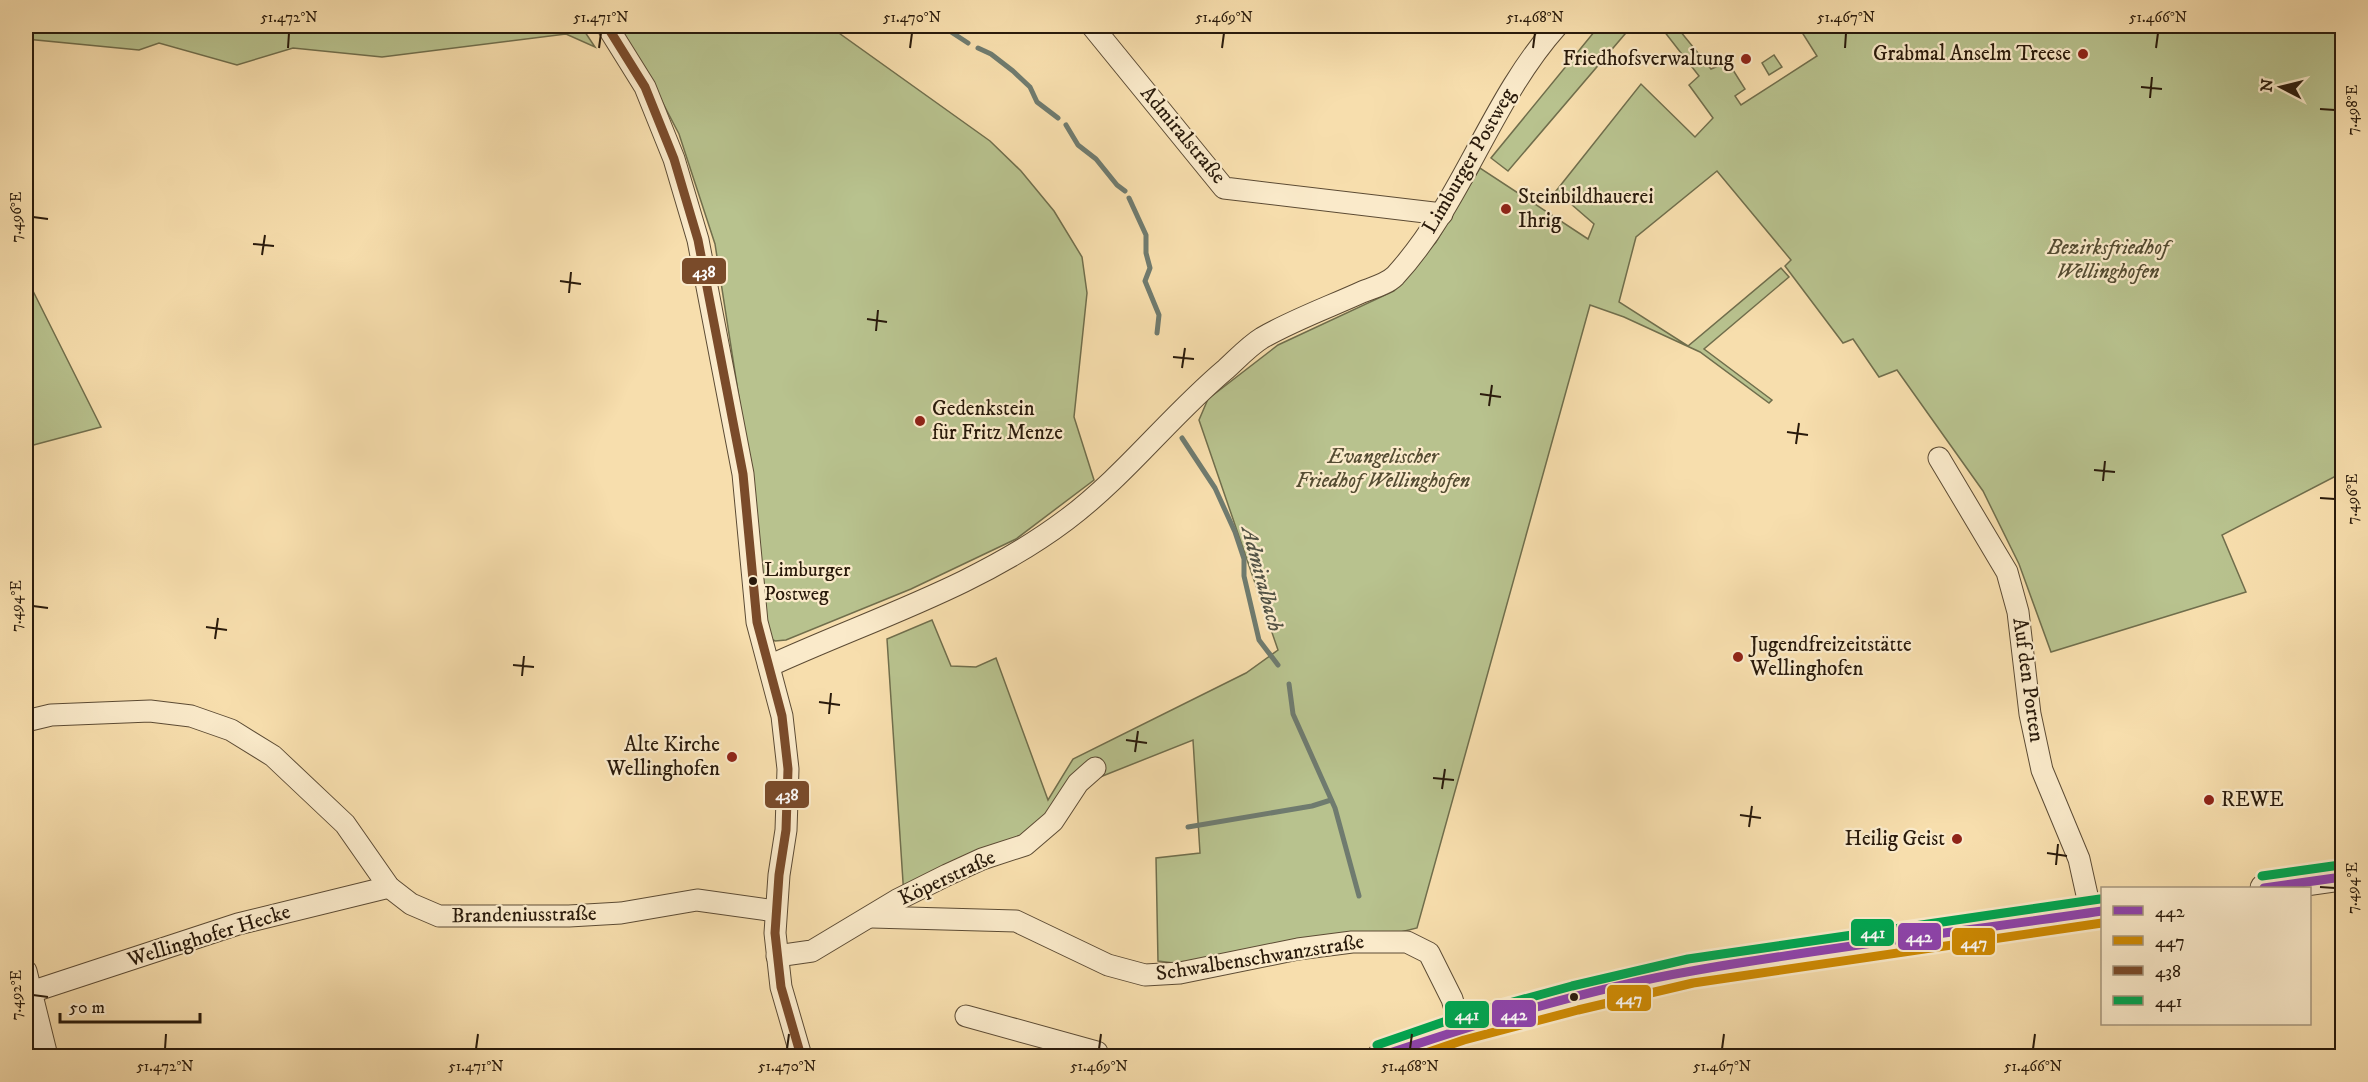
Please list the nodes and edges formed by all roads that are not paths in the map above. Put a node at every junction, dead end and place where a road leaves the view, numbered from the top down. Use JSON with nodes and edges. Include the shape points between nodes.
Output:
{"nodes":[{"id":1,"x":607,"y":26,"type":"edge"},
{"id":2,"x":1092,"y":26,"type":"edge"},
{"id":3,"x":1557,"y":26,"type":"edge"},
{"id":4,"x":1442,"y":214,"type":"junction"},
{"id":5,"x":1940,"y":458,"type":"dead end"},
{"id":6,"x":770,"y":666,"type":"junction"},
{"id":7,"x":26,"y":721,"type":"edge"},
{"id":8,"x":1095,"y":768,"type":"dead end"},
{"id":9,"x":2343,"y":877,"type":"edge"},
{"id":10,"x":389,"y":887,"type":"junction"},
{"id":11,"x":2271,"y":887,"type":"edge"},
{"id":12,"x":775,"y":911,"type":"junction"},
{"id":13,"x":2097,"y":912,"type":"edge"},
{"id":14,"x":872,"y":917,"type":"junction"},
{"id":15,"x":777,"y":956,"type":"junction"},
{"id":16,"x":26,"y":971,"type":"edge"},
{"id":17,"x":31,"y":992,"type":"junction"},
{"id":18,"x":966,"y":1016,"type":"dead end"},
{"id":19,"x":1461,"y":1029,"type":"junction"},
{"id":20,"x":47,"y":1056,"type":"edge"},
{"id":21,"x":801,"y":1056,"type":"edge"},
{"id":22,"x":1098,"y":1056,"type":"edge"},
{"id":23,"x":1381,"y":1056,"type":"edge"}],
"edges":[{"from":1,"to":6,"type":"street","via":[[645,87],[674,159],[698,240],[743,474],[757,622]]},
{"from":2,"to":4,"type":"street","name":"Admiralstraße","via":[[1224,188]]},
{"from":3,"to":4,"type":"street","name":"Limburger Postweg","via":[[1523,67]]},
{"from":4,"to":6,"type":"street","name":"Limburger Postweg","via":[[1392,279],[1261,339],[1194,395],[1107,486],[1039,539],[936,596]]},
{"from":5,"to":13,"type":"street","name":"Auf den Porten","via":[[2007,572],[2018,612],[2030,714],[2043,770]]},
{"from":6,"to":12,"type":"street","via":[[782,716],[788,770],[786,830]]},
{"from":7,"to":10,"type":"street","name":"Brandeniusstraße","via":[[51,715],[150,711],[191,716],[231,730],[273,756],[345,824]]},
{"from":8,"to":14,"type":"street","name":"Köperstraße","via":[[1078,783],[1053,821],[1025,845],[982,859],[897,900]]},
{"from":9,"to":11,"type":"street"},
{"from":10,"to":12,"type":"street","name":"Brandeniusstraße","via":[[411,904],[439,916],[621,913],[697,900]]},
{"from":10,"to":17,"type":"street","name":"Wellinghofer Hecke","via":[[238,924]]},
{"from":12,"to":15,"type":"street"},
{"from":13,"to":19,"type":"street","via":[[1691,971]]},
{"from":14,"to":15,"type":"street","name":"Köperstraße","via":[[812,951]]},
{"from":14,"to":19,"type":"street","name":"Schwalbenschwanzstraße","via":[[1016,921],[1108,965],[1145,975],[1186,972],[1352,942],[1407,942],[1429,953],[1452,999]]},
{"from":15,"to":21,"type":"street","via":[[787,1016]]},
{"from":16,"to":17,"type":"street"},
{"from":17,"to":20,"type":"street"},
{"from":18,"to":22,"type":"street","via":[[1069,1043],[1097,1052]]},
{"from":19,"to":23,"type":"street"}]}
